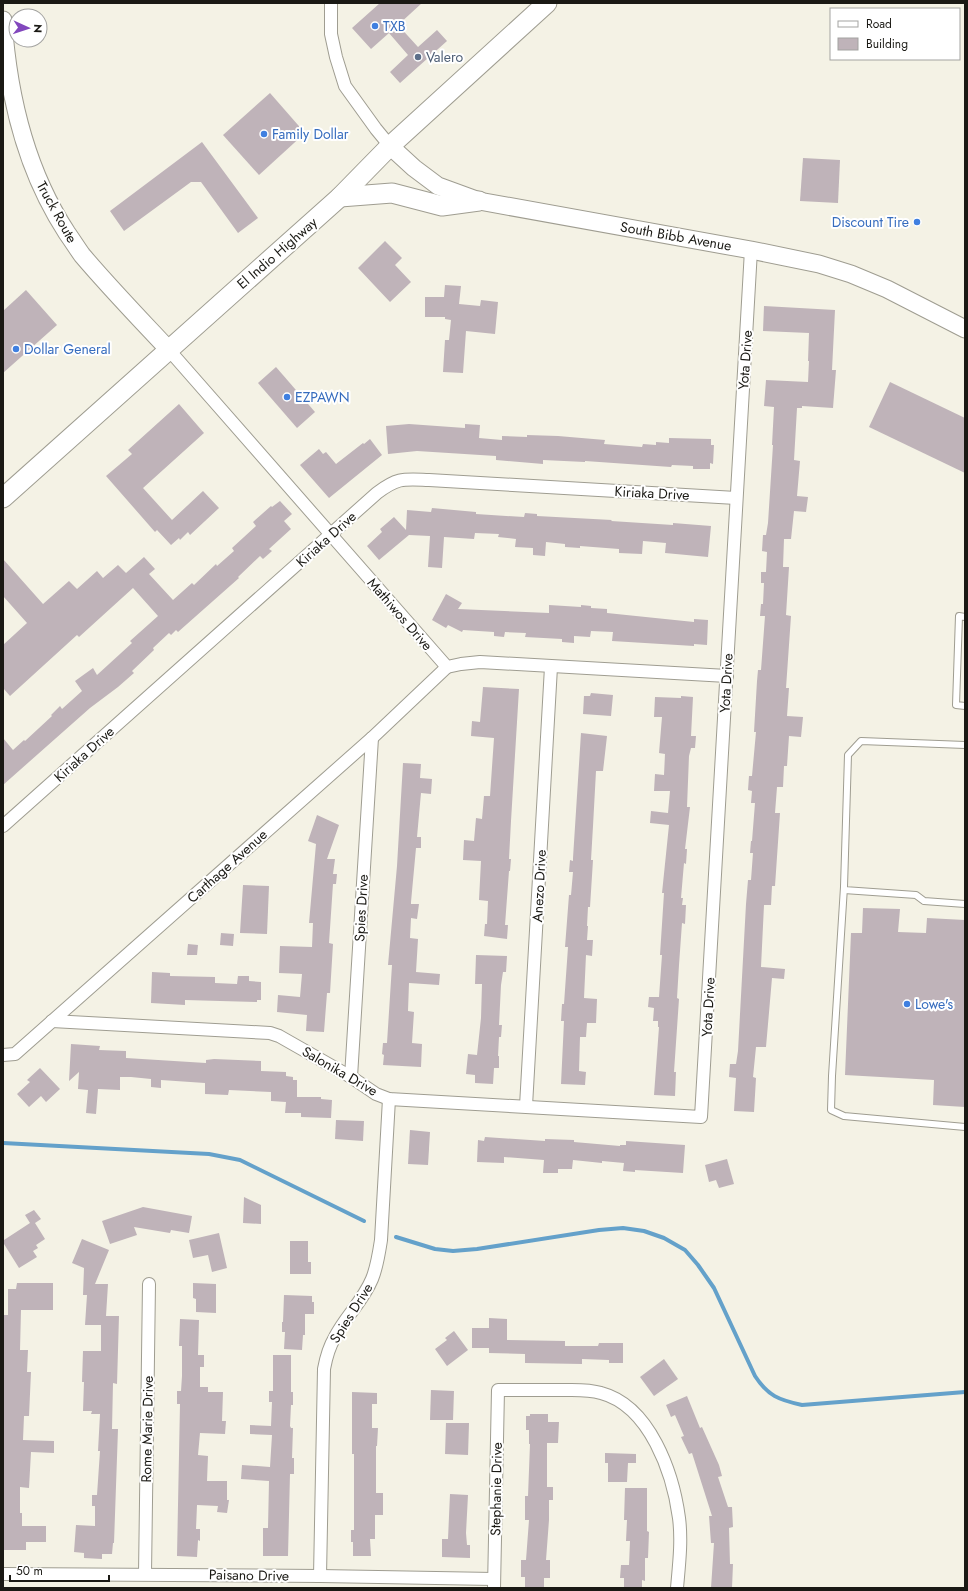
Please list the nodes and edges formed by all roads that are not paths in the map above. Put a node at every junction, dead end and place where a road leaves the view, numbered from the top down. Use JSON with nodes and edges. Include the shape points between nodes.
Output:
{"nodes":[{"id":1,"x":331,"y":3,"type":"edge"},
{"id":2,"x":547,"y":3,"type":"edge"},
{"id":3,"x":3,"y":20,"type":"edge"},
{"id":4,"x":390,"y":146,"type":"junction"},
{"id":5,"x":340,"y":197,"type":"junction"},
{"id":6,"x":479,"y":201,"type":"junction"},
{"id":7,"x":752,"y":250,"type":"junction"},
{"id":8,"x":965,"y":330,"type":"edge"},
{"id":9,"x":169,"y":350,"type":"junction"},
{"id":10,"x":3,"y":498,"type":"edge"},
{"id":11,"x":736,"y":498,"type":"junction"},
{"id":12,"x":330,"y":535,"type":"junction"},
{"id":13,"x":965,"y":617,"type":"edge"},
{"id":14,"x":447,"y":667,"type":"junction"},
{"id":15,"x":551,"y":667,"type":"junction"},
{"id":16,"x":726,"y":676,"type":"junction"},
{"id":17,"x":965,"y":706,"type":"edge"},
{"id":18,"x":372,"y":738,"type":"junction"},
{"id":19,"x":965,"y":745,"type":"edge"},
{"id":20,"x":3,"y":826,"type":"edge"},
{"id":21,"x":844,"y":887,"type":"junction"},
{"id":22,"x":965,"y":904,"type":"edge"},
{"id":23,"x":52,"y":1021,"type":"junction"},
{"id":24,"x":3,"y":1055,"type":"edge"},
{"id":25,"x":351,"y":1077,"type":"junction"},
{"id":26,"x":390,"y":1099,"type":"junction"},
{"id":27,"x":526,"y":1106,"type":"junction"},
{"id":28,"x":701,"y":1117,"type":"joint"},
{"id":29,"x":965,"y":1127,"type":"edge"},
{"id":30,"x":149,"y":1284,"type":"dead end"},
{"id":31,"x":3,"y":1574,"type":"edge"},
{"id":32,"x":145,"y":1574,"type":"junction"},
{"id":33,"x":320,"y":1576,"type":"junction"},
{"id":34,"x":494,"y":1584,"type":"edge"},
{"id":35,"x":677,"y":1588,"type":"edge"}],
"edges":[{"from":1,"to":4,"type":"street","via":[[331,34],[345,86]]},
{"from":2,"to":4,"type":"main road","name":"El Indio Highway"},
{"from":3,"to":9,"type":"main road","name":"Truck Route","via":[[11,92],[23,137],[41,187],[82,254]]},
{"from":4,"to":5,"type":"main road","name":"El Indio Highway"},
{"from":4,"to":6,"type":"main road","name":"South Bibb Avenue","via":[[438,186]]},
{"from":5,"to":6,"type":"main road","via":[[392,193],[442,206]]},
{"from":5,"to":9,"type":"main road","name":"El Indio Highway"},
{"from":6,"to":7,"type":"main road","name":"South Bibb Avenue"},
{"from":7,"to":8,"type":"main road","name":"South Bibb Avenue","via":[[819,264],[851,274],[887,289]]},
{"from":7,"to":11,"type":"street","name":"Yota Drive"},
{"from":9,"to":10,"type":"main road","name":"El Indio Highway"},
{"from":9,"to":12,"type":"street","name":"Mathiwos Drive"},
{"from":11,"to":12,"type":"street","name":"Kiriaka Drive","via":[[405,479],[391,483],[377,493]]},
{"from":11,"to":16,"type":"street","name":"Yota Drive"},
{"from":12,"to":14,"type":"street","name":"Mathiwos Drive"},
{"from":12,"to":20,"type":"street","name":"Kiriaka Drive"},
{"from":13,"to":17,"type":"lane","via":[[959,616],[956,705]]},
{"from":14,"to":15,"type":"street","via":[[480,662]]},
{"from":14,"to":18,"type":"street","name":"Carthage Avenue"},
{"from":15,"to":16,"type":"street"},
{"from":15,"to":27,"type":"street","name":"Anezo Drive"},
{"from":16,"to":28,"type":"street","name":"Yota Drive"},
{"from":18,"to":23,"type":"street","name":"Carthage Avenue"},
{"from":18,"to":25,"type":"street","name":"Spies Drive"},
{"from":19,"to":21,"type":"lane","via":[[861,741],[848,755]]},
{"from":21,"to":22,"type":"lane","via":[[844,890],[916,895],[924,902]]},
{"from":21,"to":29,"type":"lane","via":[[831,1110],[844,1116]]},
{"from":23,"to":24,"type":"street","name":"Carthage Avenue","via":[[15,1054]]},
{"from":23,"to":25,"type":"street","name":"Salonika Drive","via":[[270,1033]]},
{"from":25,"to":26,"type":"street","name":"Salonika Drive","via":[[376,1094]]},
{"from":26,"to":27,"type":"street","name":"Salonika Drive"},
{"from":26,"to":33,"type":"street","name":"Spies Drive","via":[[378,1259],[372,1280],[335,1336],[327,1353],[324,1369]]},
{"from":27,"to":28,"type":"street","name":"Salonika Drive"},
{"from":30,"to":32,"type":"street","name":"Rome Marie Drive"},
{"from":31,"to":32,"type":"street","name":"Paisano Drive"},
{"from":32,"to":33,"type":"street","name":"Paisano Drive"},
{"from":33,"to":34,"type":"street","name":"Paisano Drive"},
{"from":34,"to":35,"type":"street","name":"Stephanie Drive","via":[[498,1390],[585,1390],[616,1398],[634,1413],[653,1438],[666,1464],[679,1519]]}]}
